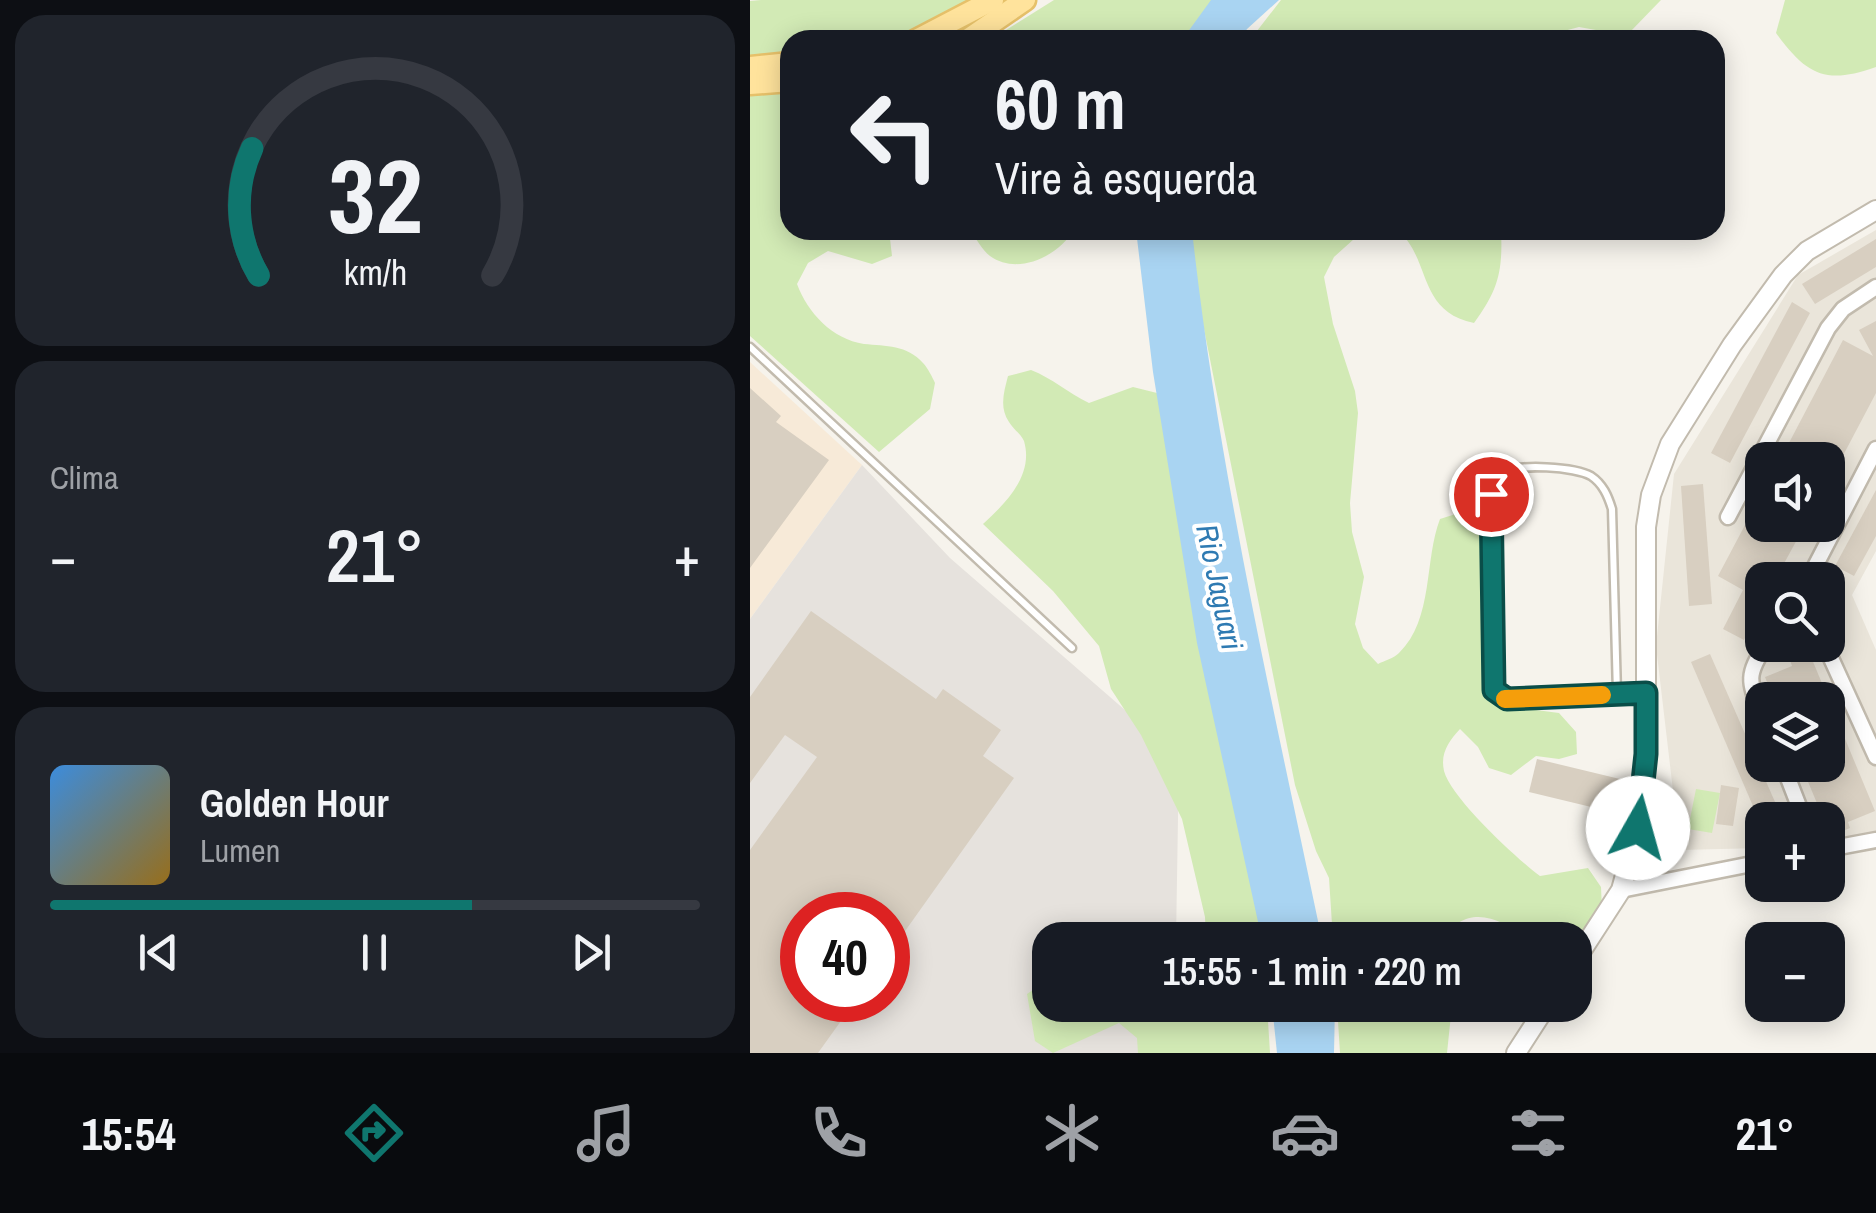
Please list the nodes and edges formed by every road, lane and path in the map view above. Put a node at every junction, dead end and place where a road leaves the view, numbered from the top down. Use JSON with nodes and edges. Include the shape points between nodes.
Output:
{"nodes":[{"id":1,"x":992,"y":0,"type":"edge"},
{"id":2,"x":1026,"y":0,"type":"edge"},
{"id":3,"x":935,"y":30,"type":"edge"},
{"id":4,"x":982,"y":30,"type":"edge"},
{"id":5,"x":780,"y":63,"type":"edge"},
{"id":6,"x":750,"y":67,"type":"edge"},
{"id":7,"x":780,"y":82,"type":"edge"},
{"id":8,"x":750,"y":84,"type":"edge"},
{"id":9,"x":1876,"y":210,"type":"edge"},
{"id":10,"x":1876,"y":287,"type":"edge"},
{"id":11,"x":750,"y":347,"type":"edge"},
{"id":12,"x":1876,"y":449,"type":"edge"},
{"id":13,"x":1728,"y":517,"type":"dead end"},
{"id":14,"x":1817,"y":562,"type":"edge"},
{"id":15,"x":1072,"y":648,"type":"dead end"},
{"id":16,"x":1833,"y":662,"type":"edge"},
{"id":17,"x":1646,"y":693,"type":"junction"},
{"id":18,"x":1617,"y":694,"type":"junction"},
{"id":19,"x":1876,"y":757,"type":"edge"},
{"id":20,"x":1876,"y":840,"type":"edge"},
{"id":21,"x":1845,"y":846,"type":"edge"},
{"id":22,"x":1745,"y":865,"type":"edge"},
{"id":23,"x":1621,"y":890,"type":"junction"},
{"id":24,"x":1592,"y":935,"type":"edge"},
{"id":25,"x":1536,"y":1022,"type":"edge"},
{"id":26,"x":1516,"y":1053,"type":"edge"}],
"edges":[{"from":1,"to":3,"type":"main road"},
{"from":2,"to":4,"type":"main road"},
{"from":5,"to":6,"type":"main road"},
{"from":7,"to":8,"type":"main road"},
{"from":9,"to":17,"type":"street","via":[[1807,251],[1783,275],[1670,444],[1650,494],[1646,527]]},
{"from":10,"to":13,"type":"street","via":[[1828,328]]},
{"from":11,"to":15,"type":"lane"},
{"from":12,"to":14,"type":"street"},
{"from":16,"to":19,"type":"street"},
{"from":17,"to":18,"type":"lane"},
{"from":17,"to":23,"type":"street","via":[[1638,828]]},
{"from":18,"to":18,"type":"lane","via":[[1507,699],[1494,690],[1491,494],[1493,483],[1512,468],[1573,469],[1606,490]]},
{"from":20,"to":21,"type":"street"},
{"from":22,"to":23,"type":"street"},
{"from":23,"to":24,"type":"street"},
{"from":25,"to":26,"type":"street"}]}
